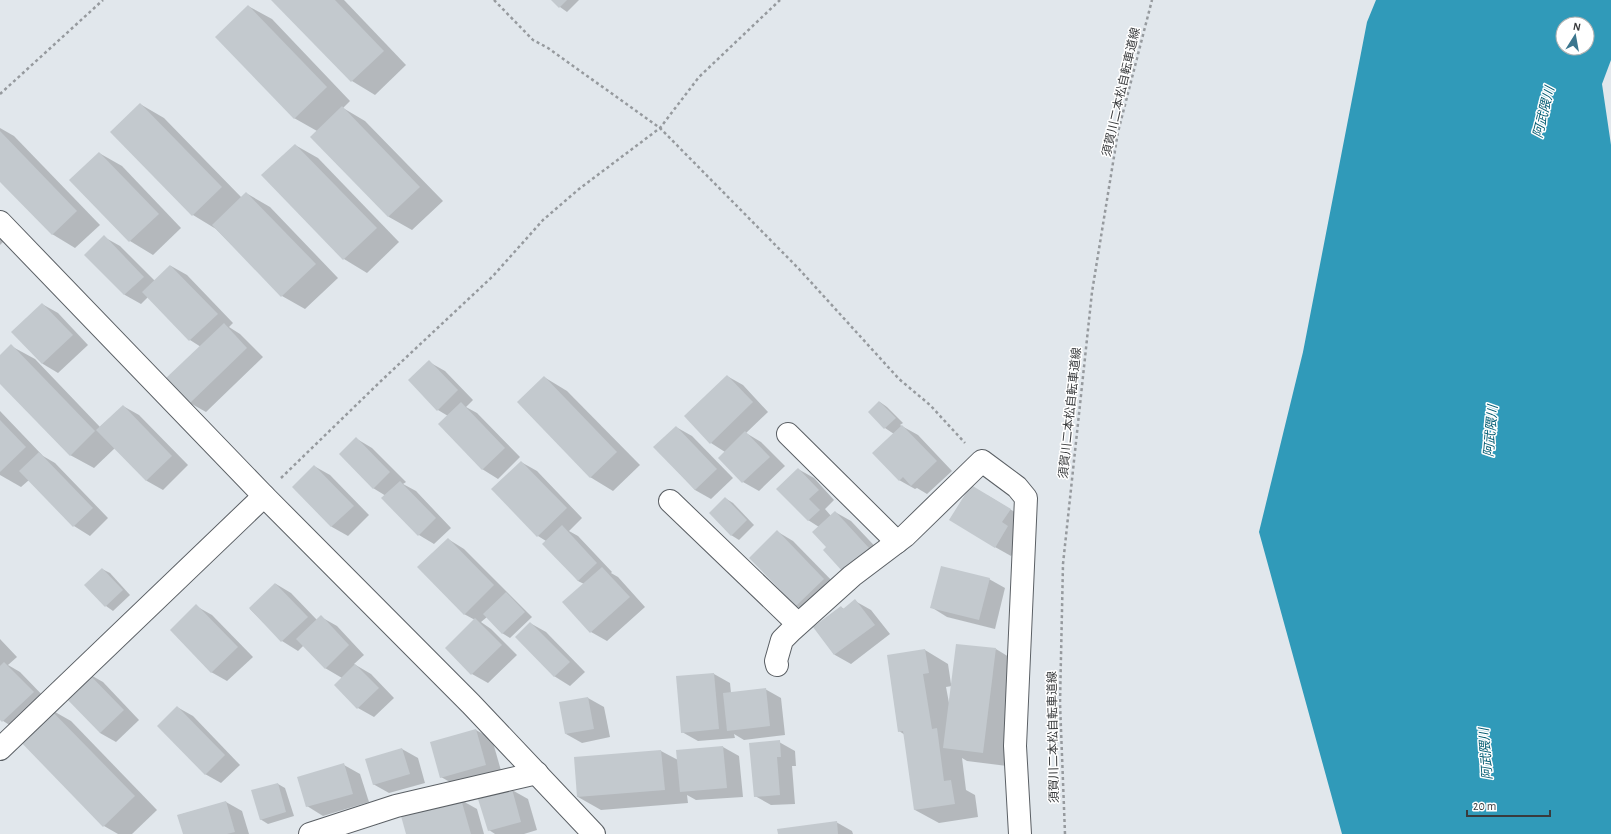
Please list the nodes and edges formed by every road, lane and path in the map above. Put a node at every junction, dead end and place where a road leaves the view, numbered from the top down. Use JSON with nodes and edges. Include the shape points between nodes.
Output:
{"nodes":[{"id":1,"x":103,"y":0,"type":"edge"},
{"id":2,"x":494,"y":0,"type":"edge"},
{"id":3,"x":780,"y":0,"type":"edge"},
{"id":4,"x":1152,"y":0,"type":"edge"},
{"id":5,"x":0,"y":94,"type":"edge"},
{"id":6,"x":660,"y":128,"type":"junction"},
{"id":7,"x":0,"y":222,"type":"edge"},
{"id":8,"x":788,"y":434,"type":"dead end"},
{"id":9,"x":982,"y":461,"type":"junction"},
{"id":10,"x":264,"y":496,"type":"junction"},
{"id":11,"x":670,"y":501,"type":"dead end"},
{"id":12,"x":897,"y":542,"type":"junction"},
{"id":13,"x":798,"y":624,"type":"junction"},
{"id":14,"x":777,"y":665,"type":"dead end"},
{"id":15,"x":0,"y":749,"type":"edge"},
{"id":16,"x":537,"y":773,"type":"junction"},
{"id":17,"x":310,"y":834,"type":"edge"},
{"id":18,"x":594,"y":834,"type":"edge"},
{"id":19,"x":1020,"y":834,"type":"edge"},
{"id":20,"x":1065,"y":834,"type":"edge"}],
"edges":[{"from":1,"to":5,"type":"path"},
{"from":2,"to":6,"type":"path","via":[[533,40]]},
{"from":3,"to":6,"type":"path","via":[[699,77]]},
{"from":4,"to":20,"type":"path","name":"須賀川二本松自転車道線","via":[[1118,132],[1092,292],[1063,564],[1060,704]]},
{"from":6,"to":9,"type":"path","via":[[799,269],[899,379],[930,405]]},
{"from":6,"to":10,"type":"path","via":[[579,189],[543,220],[493,276]]},
{"from":7,"to":10,"type":"street"},
{"from":8,"to":12,"type":"street"},
{"from":9,"to":12,"type":"street"},
{"from":9,"to":19,"type":"street","via":[[1017,487],[1026,498],[1015,746]]},
{"from":10,"to":15,"type":"street"},
{"from":10,"to":16,"type":"street"},
{"from":11,"to":13,"type":"street"},
{"from":12,"to":13,"type":"street","via":[[852,576]]},
{"from":13,"to":14,"type":"street","via":[[782,640]]},
{"from":16,"to":17,"type":"street","via":[[396,806]]},
{"from":16,"to":18,"type":"street"}]}
